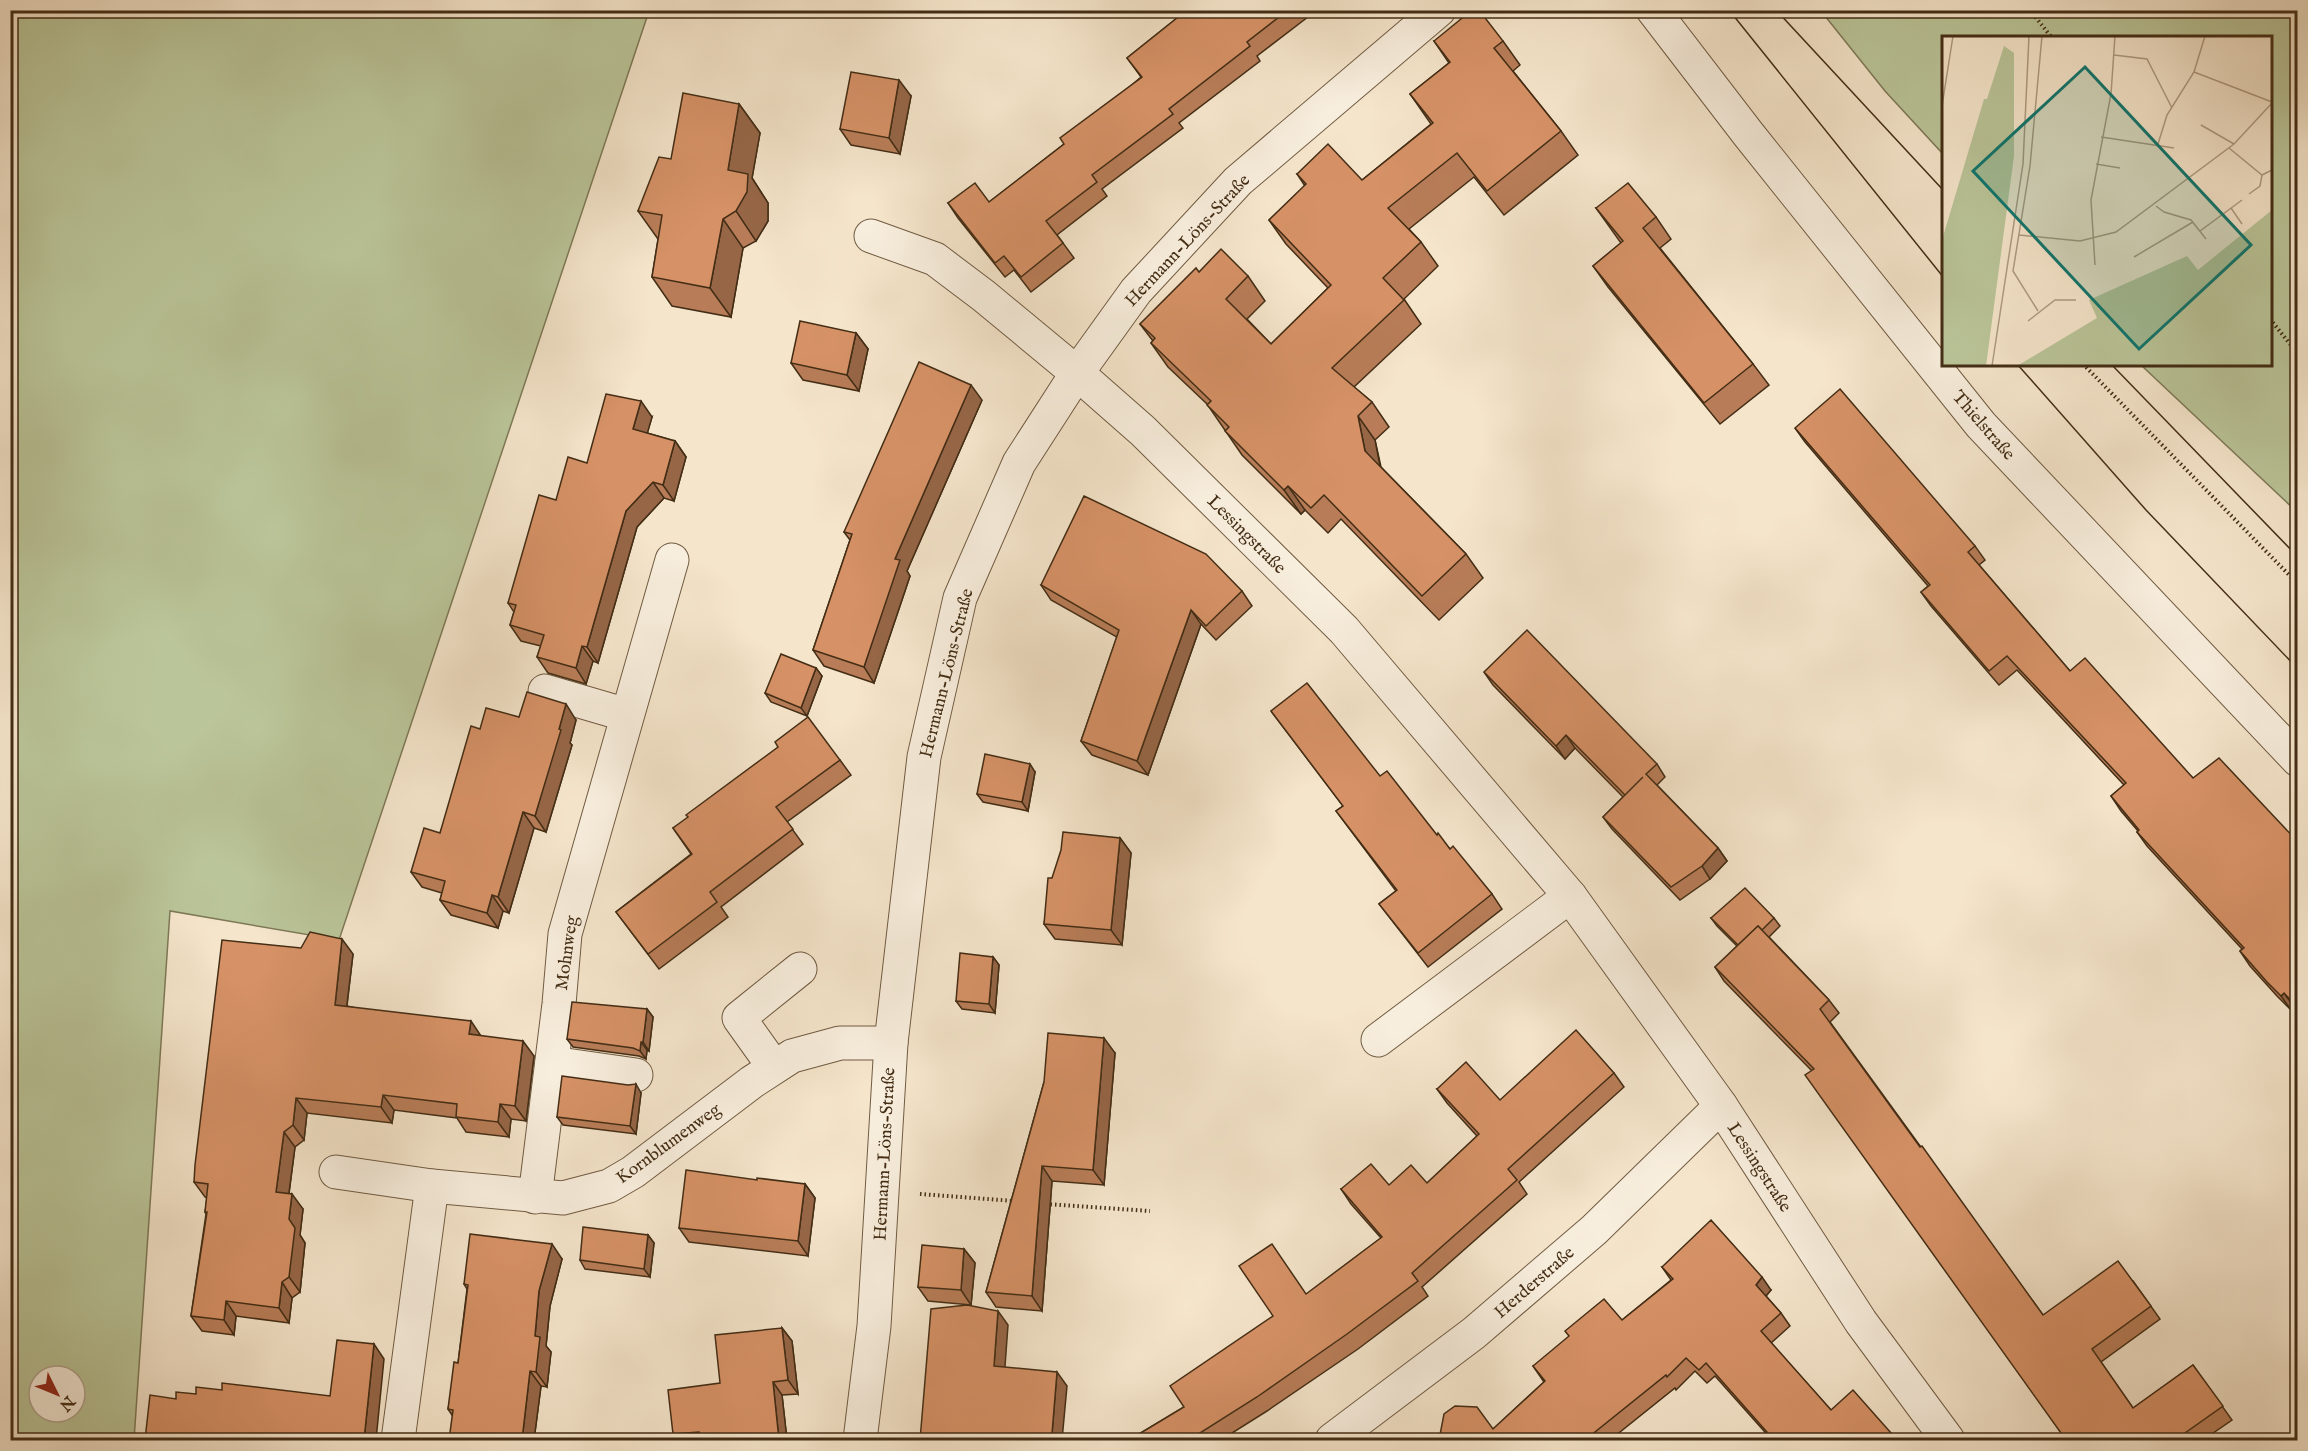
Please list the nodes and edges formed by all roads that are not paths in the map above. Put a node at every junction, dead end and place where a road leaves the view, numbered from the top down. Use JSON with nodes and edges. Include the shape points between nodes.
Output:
{"nodes":[{"id":1,"x":1439,"y":10,"type":"edge"},
{"id":2,"x":1653,"y":10,"type":"edge"},
{"id":3,"x":871,"y":236,"type":"dead end"},
{"id":4,"x":1077,"y":374,"type":"junction"},
{"id":5,"x":672,"y":560,"type":"dead end"},
{"id":6,"x":545,"y":691,"type":"dead end"},
{"id":7,"x":627,"y":715,"type":"junction"},
{"id":8,"x":2298,"y":760,"type":"edge"},
{"id":9,"x":1570,"y":896,"type":"junction"},
{"id":10,"x":800,"y":969,"type":"dead end"},
{"id":11,"x":1378,"y":1040,"type":"dead end"},
{"id":12,"x":891,"y":1043,"type":"junction"},
{"id":13,"x":552,"y":1063,"type":"junction"},
{"id":14,"x":774,"y":1067,"type":"junction"},
{"id":15,"x":636,"y":1075,"type":"dead end"},
{"id":16,"x":1720,"y":1106,"type":"junction"},
{"id":17,"x":336,"y":1172,"type":"dead end"},
{"id":18,"x":432,"y":1186,"type":"junction"},
{"id":19,"x":535,"y":1197,"type":"junction"},
{"id":20,"x":398,"y":1440,"type":"edge"},
{"id":21,"x":860,"y":1440,"type":"edge"},
{"id":22,"x":1332,"y":1440,"type":"edge"},
{"id":23,"x":1948,"y":1440,"type":"edge"}],
"edges":[{"from":1,"to":4,"type":"street","name":"Hermann-Löns-Straße","via":[[1238,181],[1136,291]]},
{"from":2,"to":8,"type":"street","name":"Thielstraße","via":[[1981,425]]},
{"from":3,"to":4,"type":"street","name":"Lessingstraße","via":[[935,259]]},
{"from":4,"to":9,"type":"street","name":"Lessingstraße","via":[[1143,431],[1344,630]]},
{"from":4,"to":12,"type":"street","name":"Hermann-Löns-Straße","via":[[1019,463],[960,598],[924,758]]},
{"from":5,"to":7,"type":"street","name":"Mohnweg"},
{"from":6,"to":7,"type":"street"},
{"from":7,"to":13,"type":"street","name":"Mohnweg","via":[[565,934]]},
{"from":9,"to":11,"type":"street"},
{"from":9,"to":16,"type":"street","name":"Lessingstraße"},
{"from":10,"to":14,"type":"street","via":[[739,1018]]},
{"from":12,"to":14,"type":"street","name":"Kornblumenweg","via":[[840,1043],[792,1056]]},
{"from":12,"to":21,"type":"street","name":"Hermann-Löns-Straße","via":[[874,1326]]},
{"from":13,"to":15,"type":"street"},
{"from":13,"to":19,"type":"street","name":"Mohnweg"},
{"from":14,"to":19,"type":"street","name":"Kornblumenweg","via":[[609,1186],[563,1198]]},
{"from":16,"to":22,"type":"street","name":"Herderstraße","via":[[1594,1230],[1474,1333]]},
{"from":16,"to":23,"type":"street","name":"Lessingstraße","via":[[1861,1322]]},
{"from":17,"to":18,"type":"street","name":"Kornblumenweg"},
{"from":18,"to":19,"type":"street","name":"Kornblumenweg"},
{"from":18,"to":20,"type":"street"}]}
